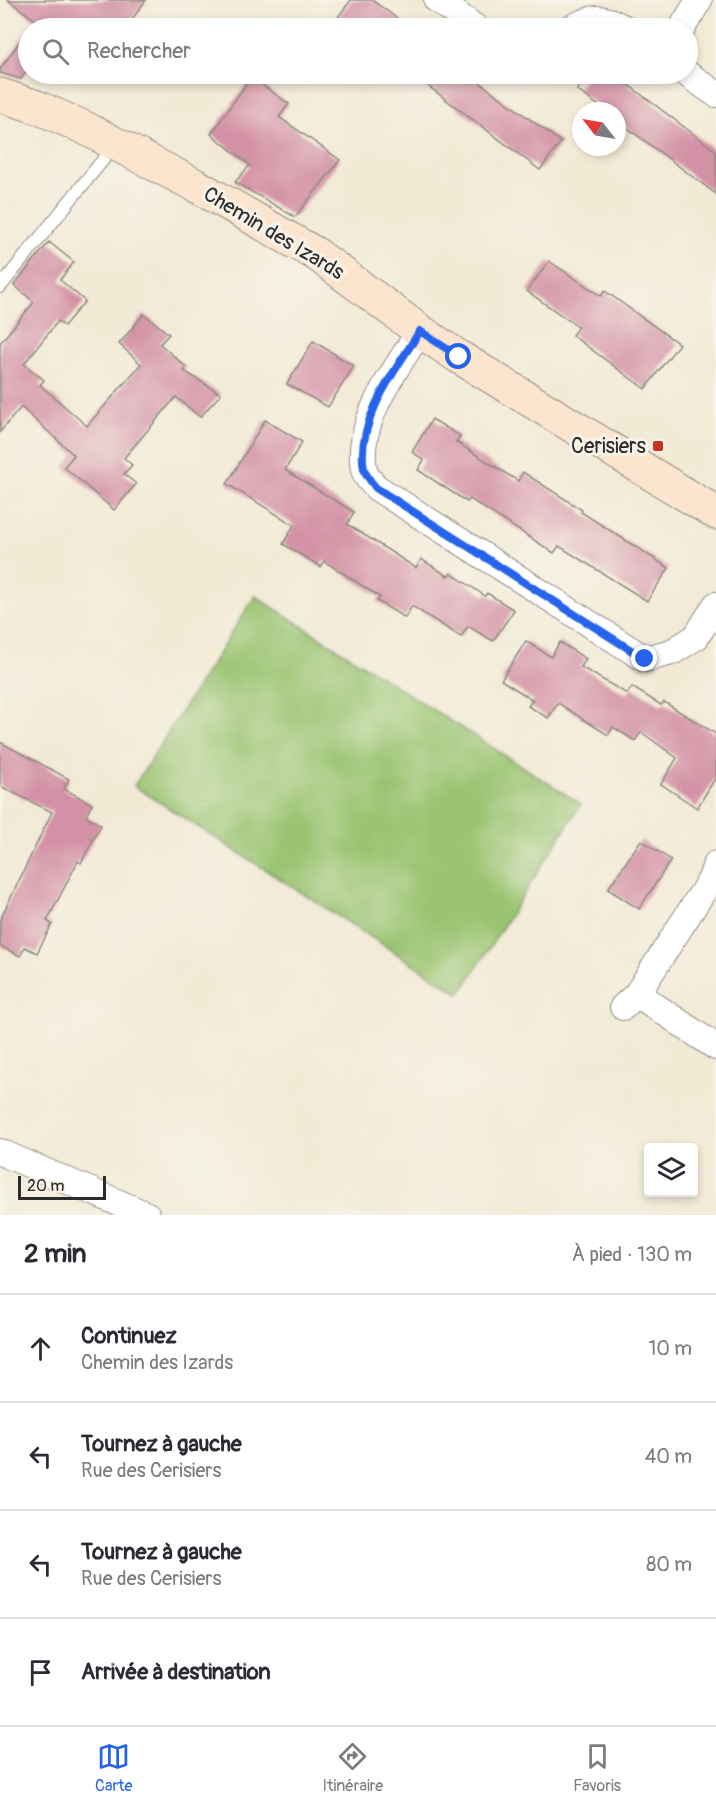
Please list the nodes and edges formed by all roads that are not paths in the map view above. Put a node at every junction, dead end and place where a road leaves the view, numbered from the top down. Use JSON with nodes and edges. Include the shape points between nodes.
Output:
{"nodes":[{"id":1,"x":437,"y":0,"type":"edge"},
{"id":2,"x":699,"y":0,"type":"edge"},
{"id":3,"x":462,"y":18,"type":"edge"},
{"id":4,"x":688,"y":18,"type":"edge"},
{"id":5,"x":698,"y":82,"type":"edge"},
{"id":6,"x":716,"y":94,"type":"edge"},
{"id":7,"x":0,"y":95,"type":"edge"},
{"id":8,"x":116,"y":144,"type":"junction"},
{"id":9,"x":0,"y":287,"type":"edge"},
{"id":10,"x":420,"y":331,"type":"junction"},
{"id":11,"x":716,"y":513,"type":"edge"},
{"id":12,"x":716,"y":604,"type":"edge"},
{"id":13,"x":716,"y":864,"type":"edge"},
{"id":14,"x":716,"y":1047,"type":"edge"},
{"id":15,"x":0,"y":1152,"type":"edge"},
{"id":16,"x":147,"y":1215,"type":"edge"}],
"edges":[{"from":1,"to":3,"type":"street"},
{"from":2,"to":4,"type":"street"},
{"from":5,"to":6,"type":"street"},
{"from":7,"to":8,"type":"street","name":"Chemin des Izards","via":[[37,107]]},
{"from":8,"to":9,"type":"lane"},
{"from":8,"to":10,"type":"street","name":"Chemin des Izards","via":[[316,254]]},
{"from":10,"to":11,"type":"street","name":"Chemin des Izards"},
{"from":10,"to":12,"type":"street","via":[[372,414],[363,444],[364,471],[376,488],[645,659],[672,652],[696,638]]},
{"from":13,"to":14,"type":"street","via":[[711,879],[630,1000]]},
{"from":15,"to":16,"type":"street"}]}
